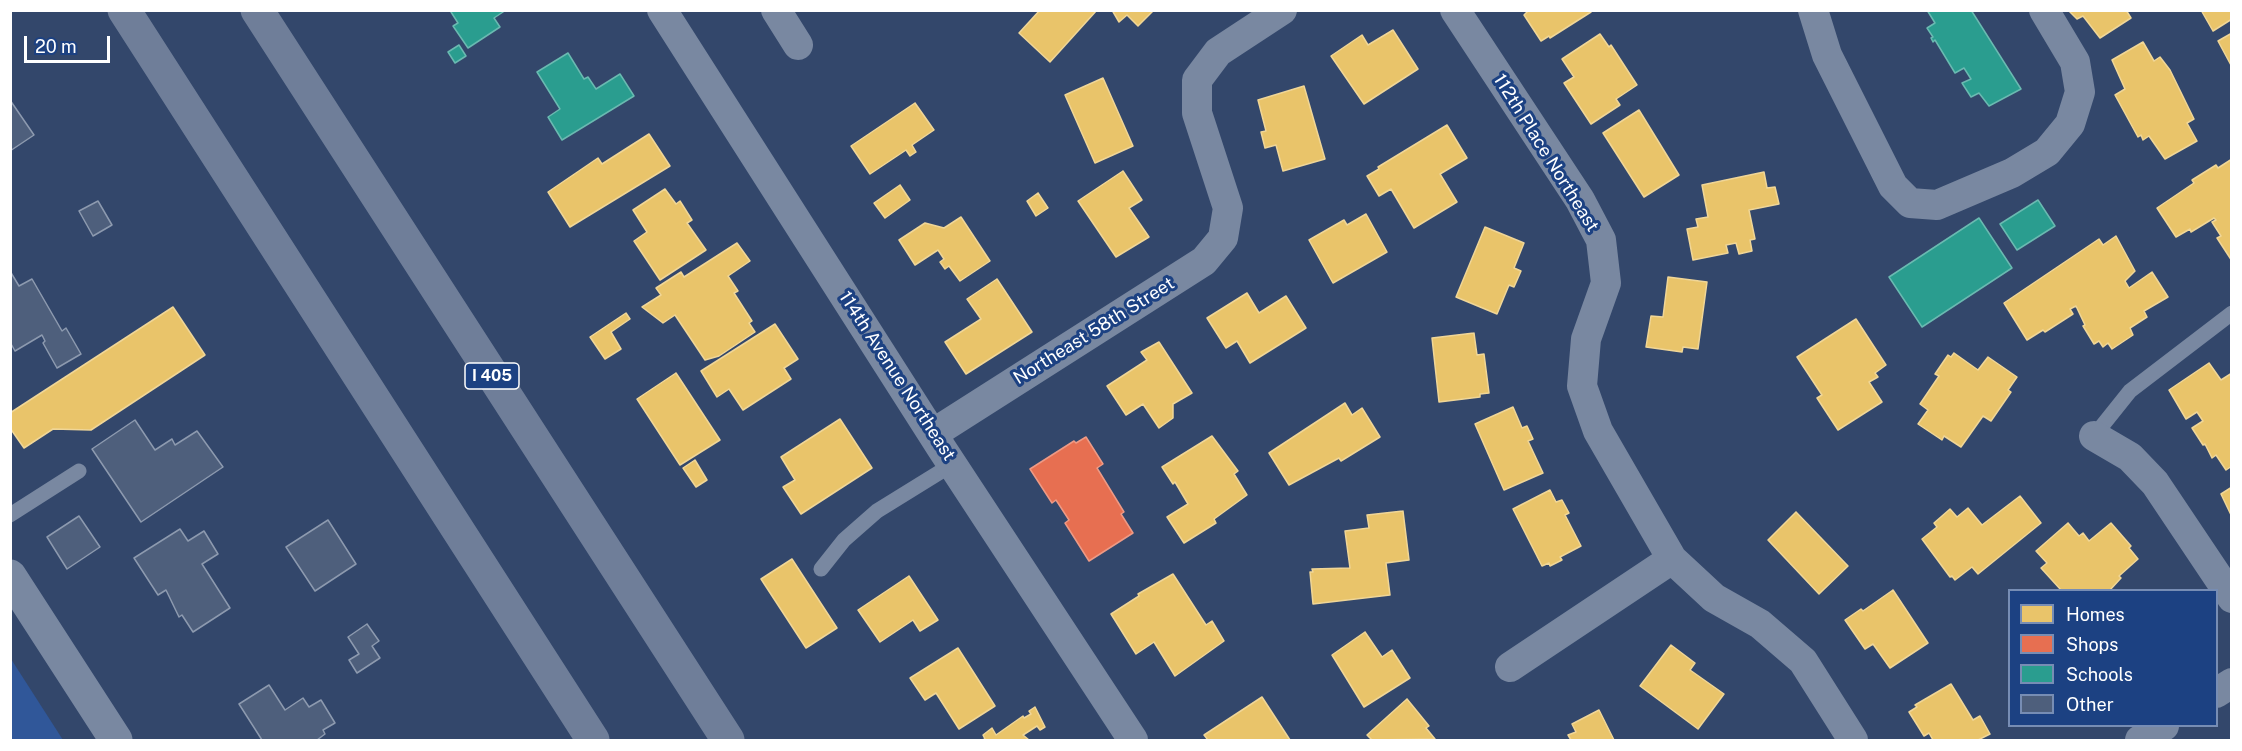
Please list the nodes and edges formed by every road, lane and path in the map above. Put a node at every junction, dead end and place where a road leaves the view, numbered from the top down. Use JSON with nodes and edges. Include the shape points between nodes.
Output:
{"nodes":[{"id":1,"x":124,"y":10,"type":"edge"},
{"id":2,"x":257,"y":10,"type":"edge"},
{"id":3,"x":662,"y":10,"type":"edge"},
{"id":4,"x":776,"y":10,"type":"edge"},
{"id":5,"x":1282,"y":10,"type":"edge"},
{"id":6,"x":1455,"y":10,"type":"edge"},
{"id":7,"x":1813,"y":10,"type":"edge"},
{"id":8,"x":2044,"y":10,"type":"edge"},
{"id":9,"x":798,"y":45,"type":"dead end"},
{"id":10,"x":2232,"y":314,"type":"edge"},
{"id":11,"x":934,"y":433,"type":"junction"},
{"id":12,"x":2094,"y":436,"type":"joint"},
{"id":13,"x":953,"y":464,"type":"junction"},
{"id":14,"x":79,"y":471,"type":"dead end"},
{"id":15,"x":10,"y":515,"type":"edge"},
{"id":16,"x":1672,"y":559,"type":"junction"},
{"id":17,"x":821,"y":569,"type":"dead end"},
{"id":18,"x":10,"y":576,"type":"edge"},
{"id":19,"x":2232,"y":598,"type":"edge"},
{"id":20,"x":1510,"y":667,"type":"dead end"},
{"id":21,"x":2232,"y":683,"type":"edge"},
{"id":22,"x":2218,"y":692,"type":"edge"},
{"id":23,"x":116,"y":741,"type":"edge"},
{"id":24,"x":594,"y":741,"type":"edge"},
{"id":25,"x":728,"y":741,"type":"edge"},
{"id":26,"x":1132,"y":741,"type":"edge"},
{"id":27,"x":1853,"y":741,"type":"edge"}],
"edges":[{"from":1,"to":24,"type":"highway"},
{"from":2,"to":25,"type":"highway","number":"I 405"},
{"from":3,"to":11,"type":"street","name":"114th Avenue Northeast"},
{"from":4,"to":9,"type":"street"},
{"from":5,"to":11,"type":"street","name":"Northeast 58th Street","via":[[1218,52],[1197,80],[1197,113],[1228,208],[1223,238],[1204,261]]},
{"from":6,"to":16,"type":"street","name":"112th Place Northeast","via":[[1580,200],[1600,240],[1606,283],[1586,339],[1582,386],[1598,431]]},
{"from":7,"to":8,"type":"street","via":[[1827,55],[1893,186],[1910,203],[1937,205],[2012,173],[2047,152],[2070,124],[2080,92],[2074,62]]},
{"from":10,"to":12,"type":"lane","via":[[2130,391]]},
{"from":11,"to":13,"type":"street","name":"114th Avenue Northeast"},
{"from":12,"to":19,"type":"street","via":[[2130,457],[2155,483]]},
{"from":13,"to":17,"type":"lane","via":[[877,511],[844,540]]},
{"from":13,"to":26,"type":"street","name":"114th Avenue Northeast"},
{"from":14,"to":15,"type":"lane"},
{"from":16,"to":20,"type":"street"},
{"from":16,"to":27,"type":"street","name":"112th Place Northeast","via":[[1714,598],[1760,624],[1803,661]]},
{"from":18,"to":23,"type":"street"},
{"from":21,"to":22,"type":"street"}]}
